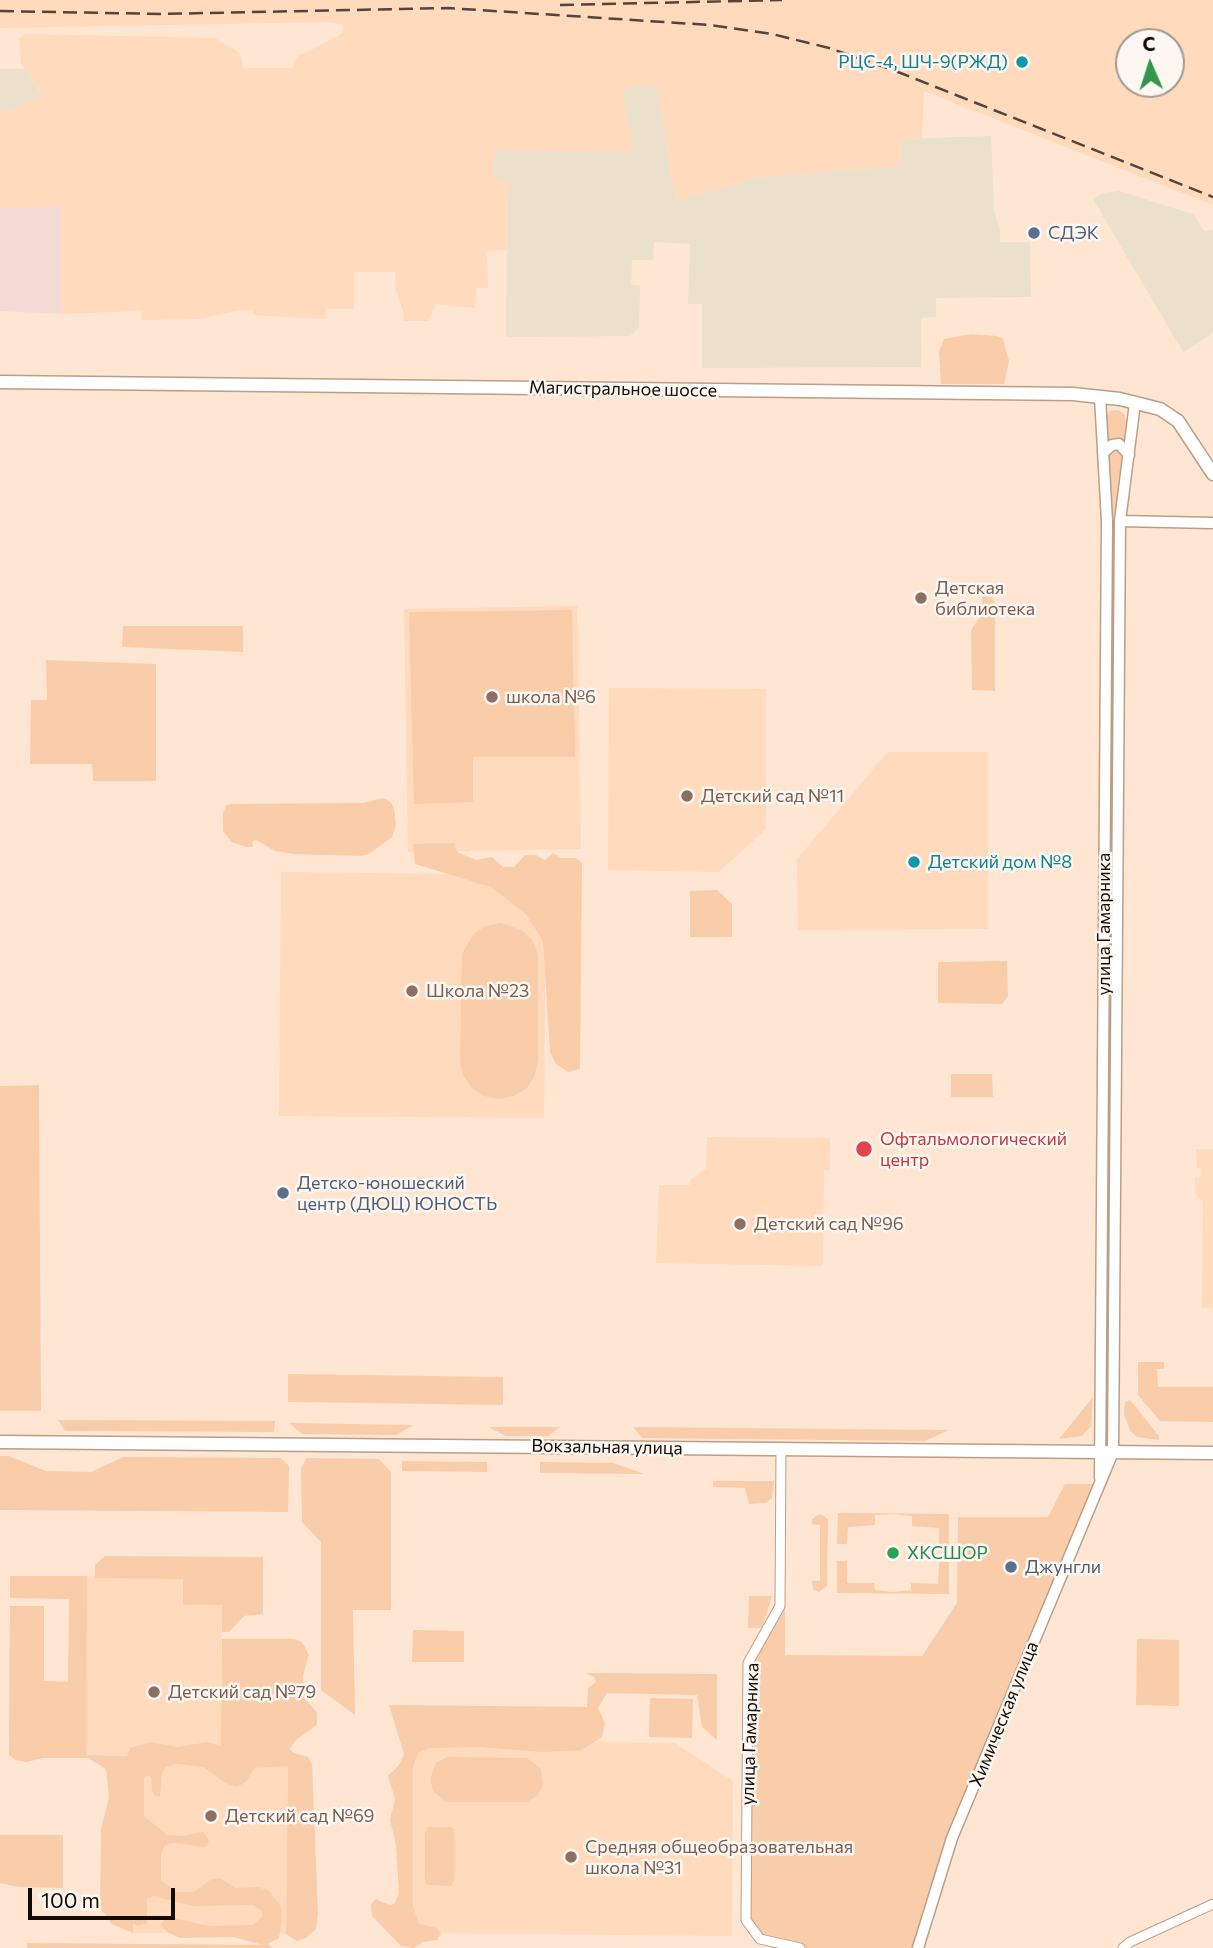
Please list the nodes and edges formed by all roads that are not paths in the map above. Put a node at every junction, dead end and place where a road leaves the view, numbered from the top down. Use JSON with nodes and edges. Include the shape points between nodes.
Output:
{"nodes":[{"id":1,"x":0,"y":382,"type":"edge"},
{"id":2,"x":1100,"y":397,"type":"junction"},
{"id":3,"x":1135,"y":403,"type":"junction"},
{"id":4,"x":1103,"y":453,"type":"junction"},
{"id":5,"x":1129,"y":455,"type":"junction"},
{"id":6,"x":1213,"y":474,"type":"edge"},
{"id":7,"x":1120,"y":521,"type":"junction"},
{"id":8,"x":1213,"y":523,"type":"edge"},
{"id":9,"x":0,"y":1442,"type":"edge"},
{"id":10,"x":781,"y":1449,"type":"junction"},
{"id":11,"x":1107,"y":1452,"type":"junction"},
{"id":12,"x":1213,"y":1453,"type":"edge"},
{"id":13,"x":1213,"y":1904,"type":"edge"},
{"id":14,"x":800,"y":1948,"type":"edge"},
{"id":15,"x":918,"y":1948,"type":"edge"},
{"id":16,"x":1124,"y":1948,"type":"edge"}],
"edges":[{"from":1,"to":2,"type":"main road","name":"Магистральное шоссе"},
{"from":2,"to":3,"type":"main road","name":"Магистральное шоссе"},
{"from":2,"to":4,"type":"street","name":"улица Гамарника"},
{"from":3,"to":5,"type":"street","name":"улица Гамарника"},
{"from":3,"to":6,"type":"main road","name":"Магистральное шоссе","via":[[1160,409],[1178,421]]},
{"from":4,"to":5,"type":"street","via":[[1119,444]]},
{"from":4,"to":11,"type":"street","name":"улица Гамарника","via":[[1107,521]]},
{"from":5,"to":7,"type":"street","name":"улица Гамарника"},
{"from":7,"to":8,"type":"street"},
{"from":7,"to":11,"type":"street","name":"улица Гамарника"},
{"from":9,"to":10,"type":"main road","name":"Вокзальная улица"},
{"from":10,"to":11,"type":"main road","name":"Вокзальная улица"},
{"from":10,"to":14,"type":"street","name":"улица Гамарника","via":[[779,1606],[748,1663],[746,1920],[760,1939]]},
{"from":11,"to":12,"type":"main road","name":"Вокзальная улица"},
{"from":11,"to":15,"type":"street","name":"Химическая улица","via":[[1100,1484],[953,1838]]},
{"from":13,"to":16,"type":"street"}]}
